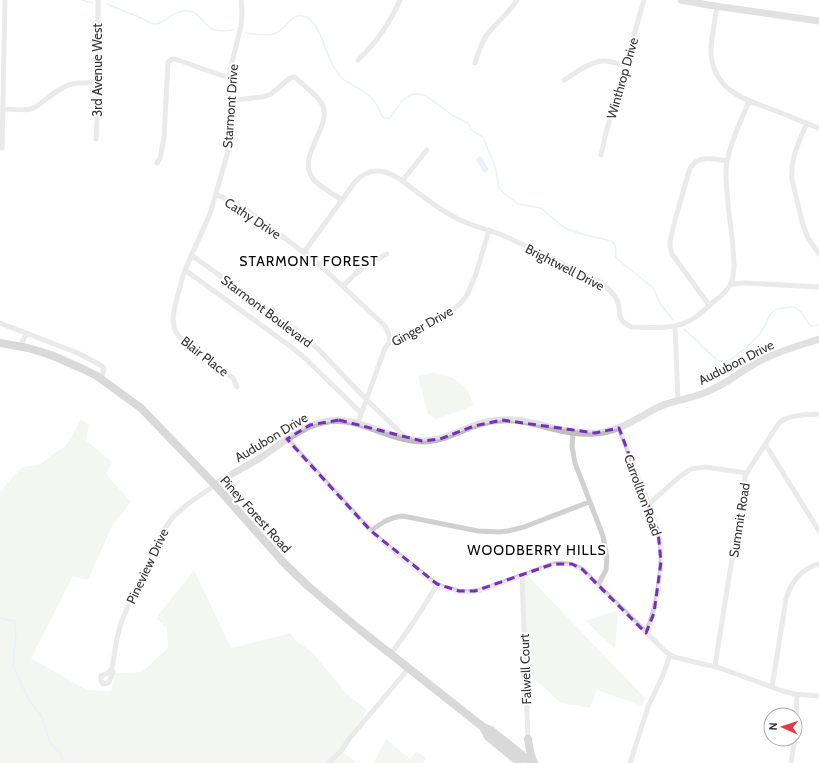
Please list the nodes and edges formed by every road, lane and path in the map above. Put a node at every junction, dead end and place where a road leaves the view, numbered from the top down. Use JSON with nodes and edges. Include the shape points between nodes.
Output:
{"nodes":[{"id":1,"x":5,"y":0,"type":"edge"},
{"id":2,"x":98,"y":0,"type":"edge"},
{"id":3,"x":241,"y":0,"type":"edge"},
{"id":4,"x":400,"y":0,"type":"edge"},
{"id":5,"x":517,"y":0,"type":"edge"},
{"id":6,"x":644,"y":0,"type":"edge"},
{"id":7,"x":680,"y":0,"type":"edge"},
{"id":8,"x":717,"y":6,"type":"junction"},
{"id":9,"x":819,"y":21,"type":"edge"},
{"id":10,"x":358,"y":60,"type":"dead end"},
{"id":11,"x":475,"y":63,"type":"dead end"},
{"id":12,"x":626,"y":66,"type":"junction"},
{"id":13,"x":229,"y":78,"type":"junction"},
{"id":14,"x":564,"y":80,"type":"dead end"},
{"id":15,"x":98,"y":83,"type":"junction"},
{"id":16,"x":229,"y":101,"type":"junction"},
{"id":17,"x":749,"y":101,"type":"junction"},
{"id":18,"x":3,"y":109,"type":"junction"},
{"id":19,"x":807,"y":123,"type":"junction"},
{"id":20,"x":819,"y":128,"type":"edge"},
{"id":21,"x":96,"y":139,"type":"dead end"},
{"id":22,"x":2,"y":148,"type":"dead end"},
{"id":23,"x":427,"y":150,"type":"dead end"},
{"id":24,"x":601,"y":155,"type":"dead end"},
{"id":25,"x":727,"y":161,"type":"junction"},
{"id":26,"x":157,"y":163,"type":"dead end"},
{"id":27,"x":402,"y":182,"type":"junction"},
{"id":28,"x":216,"y":194,"type":"junction"},
{"id":29,"x":342,"y":200,"type":"junction"},
{"id":30,"x":489,"y":230,"type":"junction"},
{"id":31,"x":304,"y":252,"type":"junction"},
{"id":32,"x":387,"y":254,"type":"dead end"},
{"id":33,"x":819,"y":254,"type":"edge"},
{"id":34,"x":191,"y":256,"type":"junction"},
{"id":35,"x":185,"y":270,"type":"junction"},
{"id":36,"x":730,"y":285,"type":"junction"},
{"id":37,"x":343,"y":286,"type":"junction"},
{"id":38,"x":819,"y":287,"type":"edge"},
{"id":39,"x":709,"y":306,"type":"junction"},
{"id":40,"x":0,"y":323,"type":"edge"},
{"id":41,"x":675,"y":326,"type":"junction"},
{"id":42,"x":27,"y":333,"type":"junction"},
{"id":43,"x":819,"y":339,"type":"edge"},
{"id":44,"x":390,"y":342,"type":"junction"},
{"id":45,"x":0,"y":343,"type":"edge"},
{"id":46,"x":20,"y":346,"type":"junction"},
{"id":47,"x":101,"y":379,"type":"junction"},
{"id":48,"x":237,"y":387,"type":"dead end"},
{"id":49,"x":366,"y":399,"type":"junction"},
{"id":50,"x":678,"y":400,"type":"junction"},
{"id":51,"x":361,"y":413,"type":"junction"},
{"id":52,"x":819,"y":414,"type":"edge"},
{"id":53,"x":358,"y":423,"type":"junction"},
{"id":54,"x":619,"y":428,"type":"junction"},
{"id":55,"x":573,"y":432,"type":"junction"},
{"id":56,"x":287,"y":440,"type":"junction"},
{"id":57,"x":408,"y":440,"type":"junction"},
{"id":58,"x":765,"y":444,"type":"junction"},
{"id":59,"x":747,"y":473,"type":"junction"},
{"id":60,"x":215,"y":485,"type":"junction"},
{"id":61,"x":589,"y":502,"type":"junction"},
{"id":62,"x":648,"y":505,"type":"junction"},
{"id":63,"x":371,"y":531,"type":"junction"},
{"id":64,"x":819,"y":531,"type":"edge"},
{"id":65,"x":819,"y":564,"type":"edge"},
{"id":66,"x":522,"y":576,"type":"junction"},
{"id":67,"x":437,"y":584,"type":"junction"},
{"id":68,"x":598,"y":585,"type":"junction"},
{"id":69,"x":646,"y":632,"type":"junction"},
{"id":70,"x":391,"y":654,"type":"junction"},
{"id":71,"x":670,"y":655,"type":"junction"},
{"id":72,"x":716,"y":666,"type":"junction"},
{"id":73,"x":112,"y":668,"type":"dead end"},
{"id":74,"x":409,"y":668,"type":"junction"},
{"id":75,"x":772,"y":687,"type":"junction"},
{"id":76,"x":798,"y":694,"type":"junction"},
{"id":77,"x":819,"y":696,"type":"edge"},
{"id":78,"x":483,"y":727,"type":"junction"},
{"id":79,"x":528,"y":739,"type":"junction"},
{"id":80,"x":508,"y":744,"type":"junction"},
{"id":81,"x":528,"y":760,"type":"edge"},
{"id":82,"x":328,"y":763,"type":"edge"},
{"id":83,"x":630,"y":763,"type":"edge"},
{"id":84,"x":791,"y":763,"type":"edge"}],
"edges":[{"from":1,"to":18,"type":"street"},
{"from":2,"to":15,"type":"street","name":"3rd Avenue West"},
{"from":3,"to":13,"type":"street","name":"Starmont Drive","via":[[241,26]]},
{"from":4,"to":10,"type":"street","via":[[383,32]]},
{"from":5,"to":11,"type":"street","via":[[490,31]]},
{"from":6,"to":12,"type":"street","name":"Winthrop Drive"},
{"from":7,"to":8,"type":"street"},
{"from":8,"to":9,"type":"street"},
{"from":8,"to":17,"type":"street","via":[[711,49],[713,65],[727,88]]},
{"from":12,"to":14,"type":"street","via":[[599,62]]},
{"from":12,"to":24,"type":"street","name":"Winthrop Drive"},
{"from":13,"to":16,"type":"street","name":"Starmont Drive"},
{"from":13,"to":26,"type":"street","via":[[175,59],[168,62],[164,138]]},
{"from":15,"to":18,"type":"street","via":[[70,84],[31,109]]},
{"from":15,"to":21,"type":"street","name":"3rd Avenue West"},
{"from":16,"to":28,"type":"street","name":"Starmont Drive","via":[[229,144]]},
{"from":16,"to":29,"type":"street","via":[[263,97],[271,94],[290,78],[296,78],[319,99],[325,112],[310,154],[308,165],[311,175],[316,182]]},
{"from":17,"to":19,"type":"street"},
{"from":17,"to":25,"type":"street"},
{"from":18,"to":22,"type":"street"},
{"from":19,"to":20,"type":"street"},
{"from":19,"to":33,"type":"street","via":[[792,159],[791,173],[803,225]]},
{"from":23,"to":27,"type":"street"},
{"from":25,"to":36,"type":"street","via":[[734,264]]},
{"from":25,"to":39,"type":"street","via":[[703,158],[692,164],[670,242],[672,254]]},
{"from":27,"to":29,"type":"street","name":"Brightwell Drive","via":[[384,171],[368,172],[358,178]]},
{"from":27,"to":30,"type":"street","name":"Brightwell Drive","via":[[458,219]]},
{"from":28,"to":31,"type":"street","name":"Cathy Drive","via":[[247,210]]},
{"from":28,"to":34,"type":"street","name":"Starmont Drive"},
{"from":29,"to":31,"type":"street","name":"Brightwell Drive"},
{"from":30,"to":41,"type":"street","name":"Brightwell Drive","via":[[602,283],[612,293],[618,304],[619,315],[628,326]]},
{"from":30,"to":44,"type":"street","name":"Ginger Drive","via":[[472,286],[464,299],[447,314]]},
{"from":31,"to":37,"type":"street","name":"Cathy Drive"},
{"from":32,"to":37,"type":"street","via":[[359,270]]},
{"from":34,"to":35,"type":"street","name":"Blair Place"},
{"from":34,"to":49,"type":"street","name":"Starmont Boulevard","via":[[296,330]]},
{"from":35,"to":48,"type":"street","name":"Blair Place","via":[[173,318],[176,332],[183,341],[233,378]]},
{"from":35,"to":51,"type":"street","name":"Starmont Boulevard","via":[[290,346]]},
{"from":36,"to":38,"type":"street","via":[[746,283]]},
{"from":36,"to":39,"type":"street","name":"Brightwell Drive"},
{"from":37,"to":44,"type":"street","name":"Cathy Drive","via":[[385,326]]},
{"from":39,"to":41,"type":"street","name":"Brightwell Drive","via":[[689,321]]},
{"from":40,"to":42,"type":"street"},
{"from":41,"to":50,"type":"street"},
{"from":42,"to":46,"type":"street"},
{"from":42,"to":47,"type":"street","via":[[102,366],[104,369]]},
{"from":43,"to":50,"type":"street","name":"Audubon Drive","via":[[771,355],[705,393]]},
{"from":44,"to":49,"type":"street","name":"Ginger Drive","via":[[385,348]]},
{"from":45,"to":46,"type":"main road","name":"Piney Forest Road"},
{"from":46,"to":47,"type":"main road","name":"Piney Forest Road","via":[[51,355]]},
{"from":47,"to":60,"type":"main road","name":"Piney Forest Road","via":[[141,408]]},
{"from":49,"to":51,"type":"street","name":"Ginger Drive"},
{"from":49,"to":57,"type":"street","name":"Starmont Boulevard"},
{"from":50,"to":54,"type":"street","name":"Audubon Drive"},
{"from":51,"to":53,"type":"street","name":"Ginger Drive"},
{"from":52,"to":58,"type":"street","name":"Summit Road","via":[[787,418],[779,423]]},
{"from":53,"to":56,"type":"street","name":"Audubon Drive","via":[[339,420],[318,422],[303,428]]},
{"from":53,"to":57,"type":"street","name":"Audubon Drive"},
{"from":54,"to":55,"type":"street","name":"Audubon Drive","via":[[595,433]]},
{"from":54,"to":62,"type":"street","name":"Carrollton Road"},
{"from":55,"to":57,"type":"street","name":"Audubon Drive","via":[[522,421],[502,420],[474,426],[440,439]]},
{"from":55,"to":61,"type":"street","via":[[575,463]]},
{"from":56,"to":60,"type":"street","name":"Audubon Drive"},
{"from":56,"to":63,"type":"street"},
{"from":58,"to":59,"type":"street","name":"Summit Road"},
{"from":58,"to":64,"type":"street"},
{"from":59,"to":62,"type":"street","via":[[705,467],[691,468]]},
{"from":59,"to":72,"type":"street","name":"Summit Road"},
{"from":60,"to":70,"type":"main road","name":"Piney Forest Road","via":[[309,588]]},
{"from":60,"to":73,"type":"street","name":"Pineview Drive","via":[[173,517],[163,531],[122,620]]},
{"from":61,"to":63,"type":"street","via":[[508,531],[478,531],[403,516],[385,521]]},
{"from":61,"to":68,"type":"street","via":[[607,558],[606,570]]},
{"from":62,"to":69,"type":"street","name":"Carrollton Road","via":[[658,531],[661,562],[654,613]]},
{"from":63,"to":67,"type":"street"},
{"from":65,"to":75,"type":"street","via":[[795,578],[788,592]]},
{"from":66,"to":67,"type":"street","via":[[475,591],[451,590]]},
{"from":66,"to":68,"type":"street","via":[[553,564],[567,563],[582,569]]},
{"from":66,"to":79,"type":"street","name":"Falwell Court"},
{"from":67,"to":70,"type":"street"},
{"from":68,"to":69,"type":"street"},
{"from":69,"to":71,"type":"street"},
{"from":70,"to":74,"type":"main road","name":"Piney Forest Road"},
{"from":71,"to":72,"type":"street"},
{"from":71,"to":83,"type":"street","via":[[648,707]]},
{"from":72,"to":75,"type":"street"},
{"from":74,"to":78,"type":"main road","name":"Piney Forest Road"},
{"from":74,"to":82,"type":"street","via":[[341,751]]},
{"from":75,"to":76,"type":"street"},
{"from":76,"to":77,"type":"street"},
{"from":76,"to":84,"type":"street"},
{"from":78,"to":80,"type":"main road","name":"Piney Forest Road","via":[[491,730]]},
{"from":78,"to":81,"type":"main road","name":"Piney Forest Road","via":[[493,742],[498,742],[516,756]]},
{"from":79,"to":80,"type":"main road","via":[[522,746]]},
{"from":79,"to":81,"type":"street","name":"Falwell Court"},
{"from":79,"to":81,"type":"main road","via":[[532,759]]},
{"from":80,"to":81,"type":"main road","name":"Piney Forest Road"}]}
